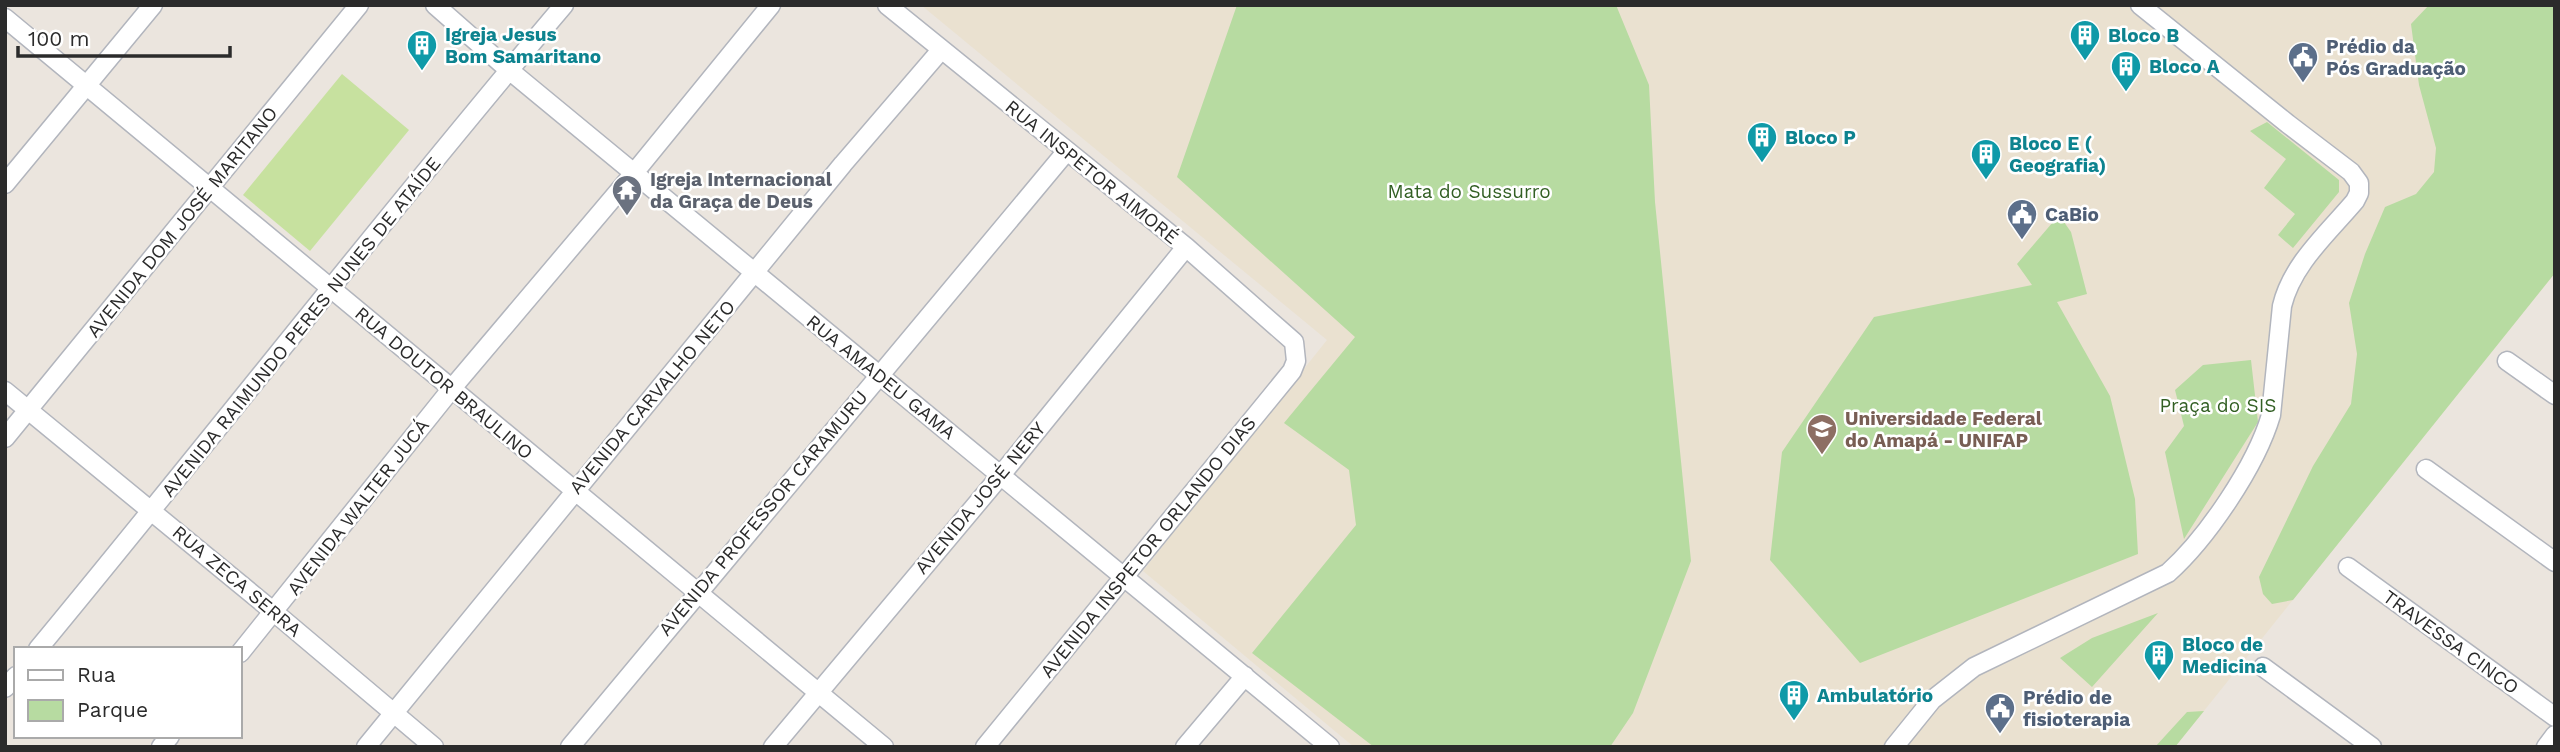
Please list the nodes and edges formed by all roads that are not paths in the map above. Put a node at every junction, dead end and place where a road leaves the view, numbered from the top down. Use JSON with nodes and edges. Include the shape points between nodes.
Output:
{"nodes":[{"id":1,"x":153,"y":5,"type":"edge"},
{"id":2,"x":359,"y":5,"type":"edge"},
{"id":3,"x":435,"y":5,"type":"edge"},
{"id":4,"x":564,"y":5,"type":"edge"},
{"id":5,"x":771,"y":5,"type":"edge"},
{"id":6,"x":887,"y":5,"type":"edge"},
{"id":7,"x":2140,"y":5,"type":"edge"},
{"id":8,"x":5,"y":18,"type":"edge"},
{"id":9,"x":941,"y":50,"type":"junction"},
{"id":10,"x":509,"y":70,"type":"junction"},
{"id":11,"x":87,"y":85,"type":"junction"},
{"id":12,"x":1066,"y":152,"type":"junction"},
{"id":13,"x":634,"y":173,"type":"junction"},
{"id":14,"x":5,"y":184,"type":"edge"},
{"id":15,"x":210,"y":188,"type":"junction"},
{"id":16,"x":1186,"y":247,"type":"junction"},
{"id":17,"x":755,"y":273,"type":"junction"},
{"id":18,"x":329,"y":289,"type":"junction"},
{"id":19,"x":1294,"y":342,"type":"joint"},
{"id":20,"x":2507,"y":361,"type":"dead end"},
{"id":21,"x":878,"y":375,"type":"junction"},
{"id":22,"x":453,"y":387,"type":"junction"},
{"id":23,"x":5,"y":391,"type":"edge"},
{"id":24,"x":2555,"y":395,"type":"edge"},
{"id":25,"x":27,"y":411,"type":"junction"},
{"id":26,"x":5,"y":438,"type":"edge"},
{"id":27,"x":2426,"y":469,"type":"dead end"},
{"id":28,"x":1001,"y":475,"type":"junction"},
{"id":29,"x":574,"y":491,"type":"junction"},
{"id":30,"x":152,"y":511,"type":"junction"},
{"id":31,"x":2555,"y":562,"type":"edge"},
{"id":32,"x":2348,"y":567,"type":"dead end"},
{"id":33,"x":1125,"y":576,"type":"junction"},
{"id":34,"x":696,"y":593,"type":"junction"},
{"id":35,"x":274,"y":612,"type":"junction"},
{"id":36,"x":40,"y":647,"type":"edge"},
{"id":37,"x":242,"y":651,"type":"edge"},
{"id":38,"x":2263,"y":667,"type":"dead end"},
{"id":39,"x":1245,"y":676,"type":"junction"},
{"id":40,"x":816,"y":692,"type":"junction"},
{"id":41,"x":393,"y":713,"type":"junction"},
{"id":42,"x":2555,"y":717,"type":"edge"},
{"id":43,"x":2555,"y":735,"type":"edge"},
{"id":44,"x":366,"y":747,"type":"edge"},
{"id":45,"x":434,"y":747,"type":"edge"},
{"id":46,"x":570,"y":747,"type":"edge"},
{"id":47,"x":773,"y":747,"type":"edge"},
{"id":48,"x":884,"y":747,"type":"edge"},
{"id":49,"x":985,"y":747,"type":"edge"},
{"id":50,"x":1185,"y":747,"type":"edge"},
{"id":51,"x":1329,"y":747,"type":"edge"},
{"id":52,"x":1894,"y":747,"type":"edge"},
{"id":53,"x":2372,"y":747,"type":"edge"},
{"id":54,"x":2546,"y":747,"type":"edge"}],
"edges":[{"from":1,"to":11,"type":"street"},
{"from":2,"to":15,"type":"street","name":"AVENIDA DOM JOSÉ MARITANO"},
{"from":3,"to":10,"type":"street","name":"RUA AMADEU GAMA"},
{"from":4,"to":10,"type":"street","name":"AVENIDA RAIMUNDO PERES NUNES DE ATAÍDE"},
{"from":5,"to":13,"type":"street","name":"AVENIDA WALTER JUCÁ"},
{"from":6,"to":9,"type":"street","name":"RUA INSPETOR AIMORÉ"},
{"from":7,"to":52,"type":"street","via":[[2351,172],[2359,183],[2359,193],[2297,269],[2286,291],[2268,428],[2218,513],[2183,559],[2168,573],[1974,667],[1933,700]]},
{"from":8,"to":11,"type":"street","name":"RUA DOUTOR BRAULINO"},
{"from":9,"to":12,"type":"street","name":"RUA INSPETOR AIMORÉ"},
{"from":9,"to":17,"type":"street","name":"AVENIDA CARVALHO NETO"},
{"from":10,"to":13,"type":"street","name":"RUA AMADEU GAMA"},
{"from":10,"to":18,"type":"street","name":"AVENIDA RAIMUNDO PERES NUNES DE ATAÍDE"},
{"from":11,"to":14,"type":"street"},
{"from":11,"to":15,"type":"street","name":"RUA DOUTOR BRAULINO"},
{"from":12,"to":16,"type":"street","name":"RUA INSPETOR AIMORÉ"},
{"from":12,"to":21,"type":"street","name":"AVENIDA PROFESSOR CARAMURU"},
{"from":13,"to":17,"type":"street","name":"RUA AMADEU GAMA"},
{"from":13,"to":22,"type":"street","name":"AVENIDA WALTER JUCÁ"},
{"from":15,"to":18,"type":"street","name":"RUA DOUTOR BRAULINO"},
{"from":15,"to":25,"type":"street","name":"AVENIDA DOM JOSÉ MARITANO"},
{"from":16,"to":19,"type":"street","name":"RUA INSPETOR AIMORÉ"},
{"from":16,"to":28,"type":"street","name":"AVENIDA JOSÉ NERY"},
{"from":17,"to":21,"type":"street","name":"RUA AMADEU GAMA"},
{"from":17,"to":29,"type":"street","name":"AVENIDA CARVALHO NETO"},
{"from":18,"to":22,"type":"street","name":"RUA DOUTOR BRAULINO"},
{"from":18,"to":30,"type":"street","name":"AVENIDA RAIMUNDO PERES NUNES DE ATAÍDE"},
{"from":19,"to":33,"type":"street","name":"AVENIDA INSPETOR ORLANDO DIAS","via":[[1292,371]]},
{"from":20,"to":24,"type":"street"},
{"from":21,"to":28,"type":"street","name":"RUA AMADEU GAMA"},
{"from":21,"to":34,"type":"street","name":"AVENIDA PROFESSOR CARAMURU"},
{"from":22,"to":29,"type":"street","name":"RUA DOUTOR BRAULINO"},
{"from":22,"to":35,"type":"street","name":"AVENIDA WALTER JUCÁ"},
{"from":23,"to":25,"type":"street","name":"RUA ZECA SERRA"},
{"from":25,"to":26,"type":"street","name":"AVENIDA DOM JOSÉ MARITANO"},
{"from":25,"to":30,"type":"street","name":"RUA ZECA SERRA"},
{"from":27,"to":31,"type":"street"},
{"from":28,"to":33,"type":"street","name":"RUA AMADEU GAMA"},
{"from":28,"to":40,"type":"street","name":"AVENIDA JOSÉ NERY"},
{"from":29,"to":34,"type":"street","name":"RUA DOUTOR BRAULINO"},
{"from":29,"to":41,"type":"street","name":"AVENIDA CARVALHO NETO"},
{"from":30,"to":35,"type":"street","name":"RUA ZECA SERRA"},
{"from":30,"to":36,"type":"street","name":"AVENIDA RAIMUNDO PERES NUNES DE ATAÍDE"},
{"from":32,"to":42,"type":"street","name":"TRAVESSA CINCO"},
{"from":33,"to":39,"type":"street","name":"RUA AMADEU GAMA"},
{"from":33,"to":49,"type":"street","name":"AVENIDA INSPETOR ORLANDO DIAS"},
{"from":34,"to":40,"type":"street","name":"RUA DOUTOR BRAULINO"},
{"from":34,"to":46,"type":"street","name":"AVENIDA PROFESSOR CARAMURU"},
{"from":35,"to":37,"type":"street","name":"AVENIDA WALTER JUCÁ"},
{"from":35,"to":41,"type":"street","name":"RUA ZECA SERRA"},
{"from":38,"to":53,"type":"street"},
{"from":39,"to":50,"type":"street"},
{"from":39,"to":51,"type":"street","name":"RUA AMADEU GAMA"},
{"from":40,"to":47,"type":"street","name":"AVENIDA JOSÉ NERY"},
{"from":40,"to":48,"type":"street","name":"RUA DOUTOR BRAULINO"},
{"from":41,"to":44,"type":"street","name":"AVENIDA CARVALHO NETO"},
{"from":41,"to":45,"type":"street","name":"RUA ZECA SERRA"},
{"from":43,"to":54,"type":"street"}]}
